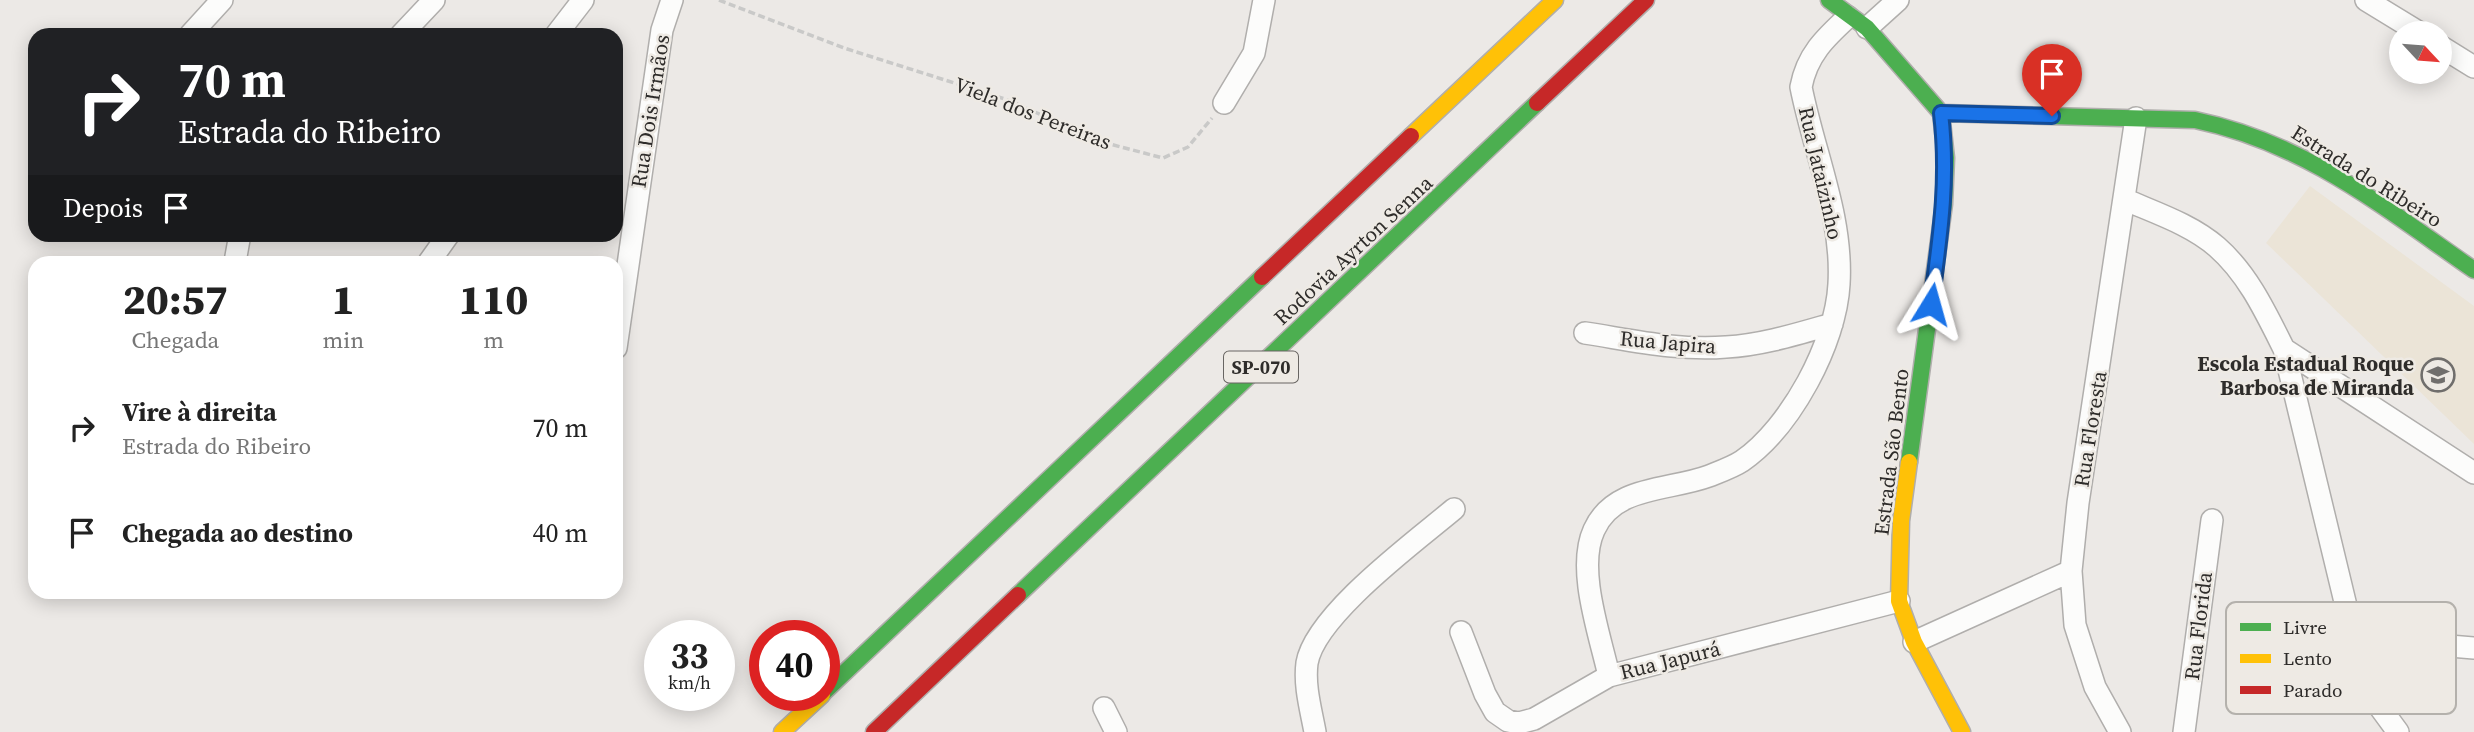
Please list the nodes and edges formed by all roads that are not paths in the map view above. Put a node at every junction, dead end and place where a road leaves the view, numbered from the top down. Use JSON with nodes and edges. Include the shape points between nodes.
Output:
{"nodes":[{"id":1,"x":222,"y":0,"type":"edge"},
{"id":2,"x":434,"y":0,"type":"edge"},
{"id":3,"x":583,"y":0,"type":"edge"},
{"id":4,"x":671,"y":0,"type":"edge"},
{"id":5,"x":1264,"y":0,"type":"edge"},
{"id":6,"x":1555,"y":0,"type":"edge"},
{"id":7,"x":1646,"y":0,"type":"edge"},
{"id":8,"x":1829,"y":0,"type":"edge"},
{"id":9,"x":1898,"y":0,"type":"edge"},
{"id":10,"x":2366,"y":0,"type":"edge"},
{"id":11,"x":1848,"y":17,"type":"junction"},
{"id":12,"x":2400,"y":21,"type":"edge"},
{"id":13,"x":196,"y":28,"type":"edge"},
{"id":14,"x":408,"y":28,"type":"edge"},
{"id":15,"x":561,"y":28,"type":"edge"},
{"id":16,"x":1867,"y":28,"type":"junction"},
{"id":17,"x":2452,"y":53,"type":"edge"},
{"id":18,"x":2474,"y":67,"type":"edge"},
{"id":19,"x":1224,"y":103,"type":"road end"},
{"id":20,"x":1941,"y":113,"type":"junction"},
{"id":21,"x":2136,"y":118,"type":"junction"},
{"id":22,"x":2126,"y":200,"type":"junction"},
{"id":23,"x":2474,"y":270,"type":"edge"},
{"id":24,"x":623,"y":300,"type":"edge"},
{"id":25,"x":1832,"y":324,"type":"junction"},
{"id":26,"x":1585,"y":332,"type":"dead end"},
{"id":27,"x":2284,"y":349,"type":"junction"},
{"id":28,"x":2474,"y":473,"type":"edge"},
{"id":29,"x":1454,"y":509,"type":"dead end"},
{"id":30,"x":2212,"y":520,"type":"dead end"},
{"id":31,"x":2071,"y":571,"type":"junction"},
{"id":32,"x":1899,"y":601,"type":"junction"},
{"id":33,"x":2346,"y":602,"type":"edge"},
{"id":34,"x":1461,"y":632,"type":"dead end"},
{"id":35,"x":1913,"y":642,"type":"junction"},
{"id":36,"x":2456,"y":646,"type":"edge"},
{"id":37,"x":2474,"y":648,"type":"edge"},
{"id":38,"x":1609,"y":676,"type":"junction"},
{"id":39,"x":840,"y":678,"type":"edge"},
{"id":40,"x":1104,"y":708,"type":"dead end"},
{"id":41,"x":805,"y":711,"type":"edge"},
{"id":42,"x":2385,"y":714,"type":"edge"},
{"id":43,"x":782,"y":732,"type":"edge"},
{"id":44,"x":874,"y":732,"type":"edge"},
{"id":45,"x":1116,"y":732,"type":"edge"},
{"id":46,"x":1315,"y":732,"type":"edge"},
{"id":47,"x":1962,"y":732,"type":"edge"},
{"id":48,"x":2120,"y":732,"type":"edge"},
{"id":49,"x":2184,"y":732,"type":"edge"},
{"id":50,"x":2398,"y":732,"type":"edge"}],
"edges":[{"from":1,"to":13,"type":"street"},
{"from":2,"to":14,"type":"street"},
{"from":3,"to":15,"type":"street"},
{"from":4,"to":24,"type":"street","name":"Rua Dois Irmãos","via":[[662,30]]},
{"from":5,"to":19,"type":"street","via":[[1254,53]]},
{"from":6,"to":39,"type":"main road","name":"Rodovia Ayrton Senna","number":"SP-070"},
{"from":7,"to":44,"type":"main road","name":"Rodovia Ayrton Senna","number":"SP-070"},
{"from":8,"to":11,"type":"main road"},
{"from":9,"to":16,"type":"street"},
{"from":10,"to":12,"type":"street"},
{"from":11,"to":16,"type":"main road"},
{"from":11,"to":25,"type":"street","name":"Rua Jataizinho","via":[[1814,51],[1801,87],[1838,244],[1839,283]]},
{"from":16,"to":20,"type":"main road"},
{"from":17,"to":18,"type":"street"},
{"from":20,"to":21,"type":"main road","name":"Estrada do Ribeiro"},
{"from":20,"to":32,"type":"main road","name":"Estrada São Bento","via":[[1946,158],[1944,204],[1901,521]]},
{"from":21,"to":22,"type":"street","name":"Rua Floresta"},
{"from":21,"to":23,"type":"main road","name":"Estrada do Ribeiro","via":[[2222,123],[2271,140],[2323,167]]},
{"from":22,"to":27,"type":"street","via":[[2216,246],[2261,303]]},
{"from":22,"to":31,"type":"street","name":"Rua Floresta"},
{"from":25,"to":26,"type":"street","name":"Rua Japira","via":[[1725,347],[1680,347]]},
{"from":25,"to":38,"type":"street","name":"Rua Jataizinho","via":[[1810,378],[1788,412],[1742,461],[1707,477],[1646,490],[1618,501],[1603,515],[1588,552],[1588,582]]},
{"from":27,"to":28,"type":"street"},
{"from":27,"to":33,"type":"street"},
{"from":29,"to":46,"type":"street","via":[[1342,607],[1317,639],[1307,664]]},
{"from":30,"to":49,"type":"street","name":"Rua Florida"},
{"from":31,"to":35,"type":"street"},
{"from":31,"to":48,"type":"street","name":"Rua Floresta","via":[[2075,625],[2095,687]]},
{"from":32,"to":35,"type":"main road","name":"Estrada São Bento"},
{"from":32,"to":38,"type":"street","name":"Rua Japurá"},
{"from":34,"to":38,"type":"street","name":"Rua Japurá","via":[[1485,694],[1495,712],[1508,721],[1534,719]]},
{"from":35,"to":47,"type":"main road","name":"Estrada São Bento"},
{"from":36,"to":37,"type":"street"},
{"from":40,"to":45,"type":"street"},
{"from":41,"to":43,"type":"main road","name":"Rodovia Ayrton Senna","number":"SP-070"},
{"from":42,"to":50,"type":"street"}]}
